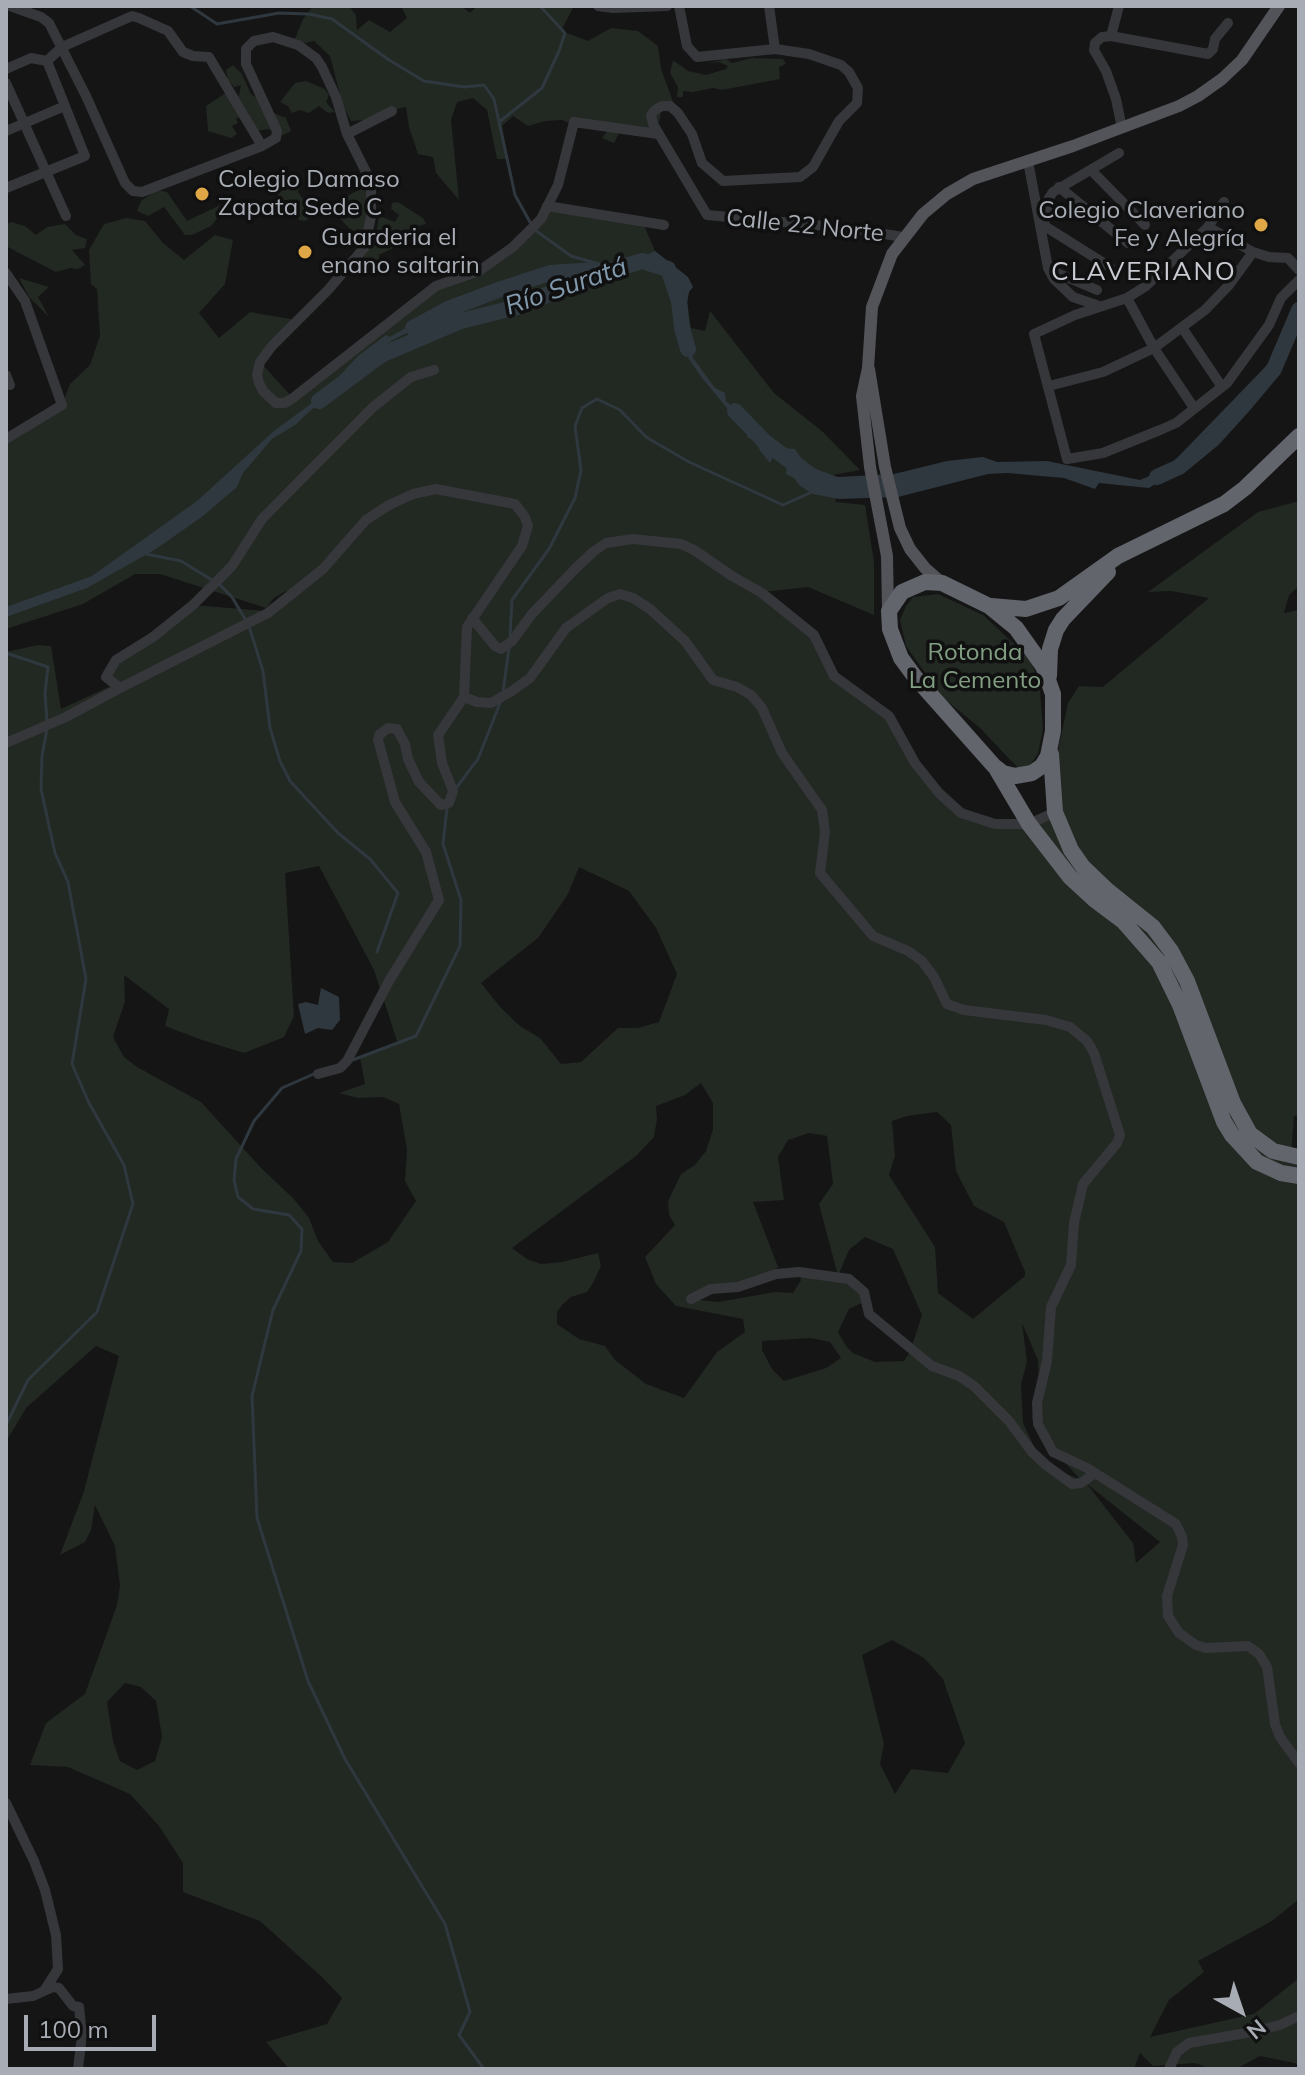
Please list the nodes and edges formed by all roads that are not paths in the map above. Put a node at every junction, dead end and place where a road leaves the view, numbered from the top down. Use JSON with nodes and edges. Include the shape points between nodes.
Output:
{"nodes":[{"id":1,"x":10,"y":6,"type":"edge"},
{"id":2,"x":598,"y":6,"type":"edge"},
{"id":3,"x":667,"y":6,"type":"edge"},
{"id":4,"x":679,"y":6,"type":"edge"},
{"id":5,"x":769,"y":6,"type":"edge"},
{"id":6,"x":1119,"y":6,"type":"edge"},
{"id":7,"x":1279,"y":6,"type":"edge"},
{"id":8,"x":614,"y":7,"type":"edge"},
{"id":9,"x":1228,"y":23,"type":"dead end"},
{"id":10,"x":1111,"y":36,"type":"junction"},
{"id":11,"x":62,"y":47,"type":"junction"},
{"id":12,"x":775,"y":49,"type":"junction"},
{"id":13,"x":47,"y":61,"type":"junction"},
{"id":14,"x":6,"y":69,"type":"edge"},
{"id":15,"x":6,"y":83,"type":"edge"},
{"id":16,"x":65,"y":106,"type":"junction"},
{"id":17,"x":392,"y":111,"type":"dead end"},
{"id":18,"x":24,"y":123,"type":"junction"},
{"id":19,"x":1122,"y":128,"type":"junction"},
{"id":20,"x":6,"y":131,"type":"edge"},
{"id":21,"x":347,"y":134,"type":"junction"},
{"id":22,"x":658,"y":134,"type":"junction"},
{"id":23,"x":262,"y":146,"type":"junction"},
{"id":24,"x":1119,"y":153,"type":"dead end"},
{"id":25,"x":1028,"y":161,"type":"junction"},
{"id":26,"x":1091,"y":170,"type":"junction"},
{"id":27,"x":46,"y":172,"type":"junction"},
{"id":28,"x":1059,"y":187,"type":"junction"},
{"id":29,"x":6,"y":188,"type":"edge"},
{"id":30,"x":1224,"y":202,"type":"dead end"},
{"id":31,"x":547,"y":206,"type":"junction"},
{"id":32,"x":66,"y":216,"type":"dead end"},
{"id":33,"x":664,"y":225,"type":"dead end"},
{"id":34,"x":1043,"y":225,"type":"junction"},
{"id":35,"x":1145,"y":225,"type":"dead end"},
{"id":36,"x":1208,"y":227,"type":"junction"},
{"id":37,"x":903,"y":237,"type":"junction"},
{"id":38,"x":1128,"y":243,"type":"dead end"},
{"id":39,"x":1045,"y":247,"type":"junction"},
{"id":40,"x":1253,"y":252,"type":"junction"},
{"id":41,"x":1110,"y":267,"type":"dead end"},
{"id":42,"x":1299,"y":267,"type":"edge"},
{"id":43,"x":1050,"y":270,"type":"junction"},
{"id":44,"x":6,"y":273,"type":"edge"},
{"id":45,"x":1299,"y":280,"type":"edge"},
{"id":46,"x":1097,"y":290,"type":"dead end"},
{"id":47,"x":1127,"y":298,"type":"junction"},
{"id":48,"x":1101,"y":306,"type":"junction"},
{"id":49,"x":1183,"y":329,"type":"junction"},
{"id":50,"x":1154,"y":348,"type":"junction"},
{"id":51,"x":868,"y":368,"type":"junction"},
{"id":52,"x":434,"y":370,"type":"dead end"},
{"id":53,"x":1049,"y":386,"type":"junction"},
{"id":54,"x":1222,"y":387,"type":"junction"},
{"id":55,"x":1194,"y":408,"type":"junction"},
{"id":56,"x":1299,"y":436,"type":"edge"},
{"id":57,"x":6,"y":439,"type":"edge"},
{"id":58,"x":1160,"y":536,"type":"junction"},
{"id":59,"x":942,"y":583,"type":"junction"},
{"id":60,"x":989,"y":606,"type":"junction"},
{"id":61,"x":472,"y":618,"type":"junction"},
{"id":62,"x":888,"y":618,"type":"junction"},
{"id":63,"x":1050,"y":685,"type":"junction"},
{"id":64,"x":120,"y":688,"type":"junction"},
{"id":65,"x":464,"y":697,"type":"junction"},
{"id":66,"x":6,"y":743,"type":"edge"},
{"id":67,"x":1051,"y":745,"type":"junction"},
{"id":68,"x":994,"y":766,"type":"junction"},
{"id":69,"x":1055,"y":812,"type":"junction"},
{"id":70,"x":1029,"y":824,"type":"junction"},
{"id":71,"x":318,"y":1074,"type":"dead end"},
{"id":72,"x":1299,"y":1157,"type":"edge"},
{"id":73,"x":1299,"y":1176,"type":"edge"},
{"id":74,"x":691,"y":1299,"type":"dead end"},
{"id":75,"x":1094,"y":1474,"type":"junction"},
{"id":76,"x":1299,"y":1763,"type":"edge"},
{"id":77,"x":6,"y":1803,"type":"edge"},
{"id":78,"x":44,"y":1991,"type":"junction"},
{"id":79,"x":6,"y":1999,"type":"edge"},
{"id":80,"x":1299,"y":2016,"type":"edge"},
{"id":81,"x":78,"y":2069,"type":"edge"},
{"id":82,"x":1169,"y":2069,"type":"edge"}],
"edges":[{"from":1,"to":11,"type":"street","via":[[49,23]]},
{"from":2,"to":8,"type":"street"},
{"from":3,"to":8,"type":"street"},
{"from":4,"to":12,"type":"street","via":[[693,55]]},
{"from":5,"to":12,"type":"street"},
{"from":6,"to":10,"type":"street"},
{"from":7,"to":19,"type":"main road","via":[[1242,60],[1222,79],[1179,106]]},
{"from":9,"to":10,"type":"street","via":[[1208,54]]},
{"from":10,"to":19,"type":"street","via":[[1102,37],[1094,50],[1106,71]]},
{"from":11,"to":13,"type":"street"},
{"from":11,"to":23,"type":"street","via":[[132,16],[168,31],[183,52],[209,57]]},
{"from":11,"to":23,"type":"street","via":[[133,191]]},
{"from":12,"to":22,"type":"street","via":[[833,61],[849,72],[858,88],[857,103],[839,121],[808,173],[723,181],[702,163],[692,134],[670,106],[651,115]]},
{"from":13,"to":14,"type":"street","via":[[31,58]]},
{"from":13,"to":16,"type":"street"},
{"from":15,"to":18,"type":"street"},
{"from":16,"to":18,"type":"street"},
{"from":16,"to":27,"type":"street","via":[[85,156]]},
{"from":17,"to":21,"type":"street"},
{"from":18,"to":20,"type":"street"},
{"from":18,"to":27,"type":"street"},
{"from":19,"to":25,"type":"main road"},
{"from":21,"to":23,"type":"street","via":[[316,58],[298,45],[265,37],[246,49],[246,64],[278,133]]},
{"from":21,"to":31,"type":"street","via":[[371,182],[368,233],[364,248],[260,362],[257,375],[263,391],[276,403],[293,398],[436,286],[479,271],[513,247]]},
{"from":22,"to":31,"type":"street","via":[[574,122],[564,167]]},
{"from":22,"to":37,"type":"street","name":"Calle 22 Norte","via":[[707,215]]},
{"from":24,"to":26,"type":"street"},
{"from":25,"to":37,"type":"main road","via":[[973,179],[947,194]]},
{"from":25,"to":39,"type":"street"},
{"from":26,"to":28,"type":"street"},
{"from":26,"to":35,"type":"street"},
{"from":27,"to":29,"type":"street"},
{"from":27,"to":32,"type":"street"},
{"from":28,"to":34,"type":"street","via":[[1049,198]]},
{"from":28,"to":38,"type":"street"},
{"from":30,"to":36,"type":"street"},
{"from":31,"to":33,"type":"street"},
{"from":34,"to":39,"type":"street"},
{"from":34,"to":41,"type":"street"},
{"from":36,"to":40,"type":"street"},
{"from":36,"to":47,"type":"street","via":[[1168,268]]},
{"from":37,"to":51,"type":"main road","via":[[874,299]]},
{"from":39,"to":43,"type":"street"},
{"from":40,"to":42,"type":"street","via":[[1288,258]]},
{"from":40,"to":49,"type":"street","via":[[1229,285]]},
{"from":43,"to":46,"type":"street"},
{"from":43,"to":48,"type":"street","via":[[1073,297]]},
{"from":44,"to":57,"type":"street","via":[[25,301],[62,405]]},
{"from":45,"to":54,"type":"street","via":[[1281,298],[1263,335]]},
{"from":47,"to":48,"type":"street"},
{"from":47,"to":50,"type":"street"},
{"from":48,"to":53,"type":"street","via":[[1034,334]]},
{"from":49,"to":50,"type":"street"},
{"from":49,"to":54,"type":"street"},
{"from":50,"to":53,"type":"street","via":[[1103,372]]},
{"from":50,"to":55,"type":"street"},
{"from":51,"to":59,"type":"main road","via":[[900,528],[910,549]]},
{"from":51,"to":62,"type":"main road","via":[[862,396],[887,556]]},
{"from":52,"to":64,"type":"street","via":[[411,377],[372,408],[262,519],[232,566],[193,605],[114,662],[106,677]]},
{"from":53,"to":55,"type":"street","via":[[1067,459],[1118,448],[1176,423]]},
{"from":54,"to":55,"type":"street"},
{"from":56,"to":58,"type":"highway","via":[[1234,496]]},
{"from":58,"to":60,"type":"highway","via":[[1040,606]]},
{"from":58,"to":63,"type":"highway","via":[[1111,569],[1063,619],[1050,649]]},
{"from":59,"to":60,"type":"highway"},
{"from":59,"to":62,"type":"highway","via":[[909,587],[896,598]]},
{"from":60,"to":63,"type":"highway","via":[[1031,646]]},
{"from":61,"to":64,"type":"street","via":[[522,546],[527,522],[515,504],[505,500],[425,491],[366,520],[323,569],[268,613]]},
{"from":61,"to":65,"type":"street","via":[[467,627]]},
{"from":61,"to":70,"type":"street","via":[[501,649],[606,543],[633,539],[681,544],[762,593],[814,635],[834,676],[889,716],[915,763],[961,813],[995,824]]},
{"from":62,"to":68,"type":"highway","via":[[897,648],[915,677]]},
{"from":63,"to":67,"type":"highway"},
{"from":64,"to":66,"type":"street"},
{"from":65,"to":71,"type":"street","via":[[438,735],[453,791],[449,803],[441,805],[419,782],[397,729],[379,735],[395,802],[426,852],[439,900],[345,1063]]},
{"from":65,"to":75,"type":"street","via":[[486,703],[503,697],[530,678],[575,620],[608,598],[633,598],[685,641],[713,680],[745,691],[762,708],[782,753],[822,810],[820,873],[873,936],[922,961],[947,1004],[1046,1020],[1070,1027],[1087,1041],[1120,1135],[1083,1184],[1071,1265],[1051,1307],[1036,1411],[1053,1452]]},
{"from":67,"to":68,"type":"highway","via":[[1045,762],[1032,773],[1015,776]]},
{"from":67,"to":69,"type":"highway"},
{"from":68,"to":70,"type":"highway"},
{"from":69,"to":70,"type":"street"},
{"from":69,"to":72,"type":"highway","via":[[1083,867],[1153,927],[1171,951],[1250,1134],[1273,1151]]},
{"from":70,"to":73,"type":"highway","via":[[1070,877],[1123,921],[1159,962],[1232,1135],[1257,1162]]},
{"from":74,"to":75,"type":"street","via":[[776,1274],[849,1279],[864,1292],[869,1314],[932,1366],[981,1392],[1046,1465],[1072,1484]]},
{"from":75,"to":76,"type":"street","via":[[1176,1524],[1183,1545],[1167,1596],[1168,1616],[1196,1645],[1248,1646],[1259,1654],[1267,1667],[1275,1724]]},
{"from":77,"to":78,"type":"street","via":[[45,1890],[56,1935],[58,1969]]},
{"from":78,"to":79,"type":"street"},
{"from":78,"to":81,"type":"street","via":[[59,1988],[79,2007]]},
{"from":80,"to":82,"type":"street","via":[[1280,2025],[1189,2043],[1177,2052]]}]}
